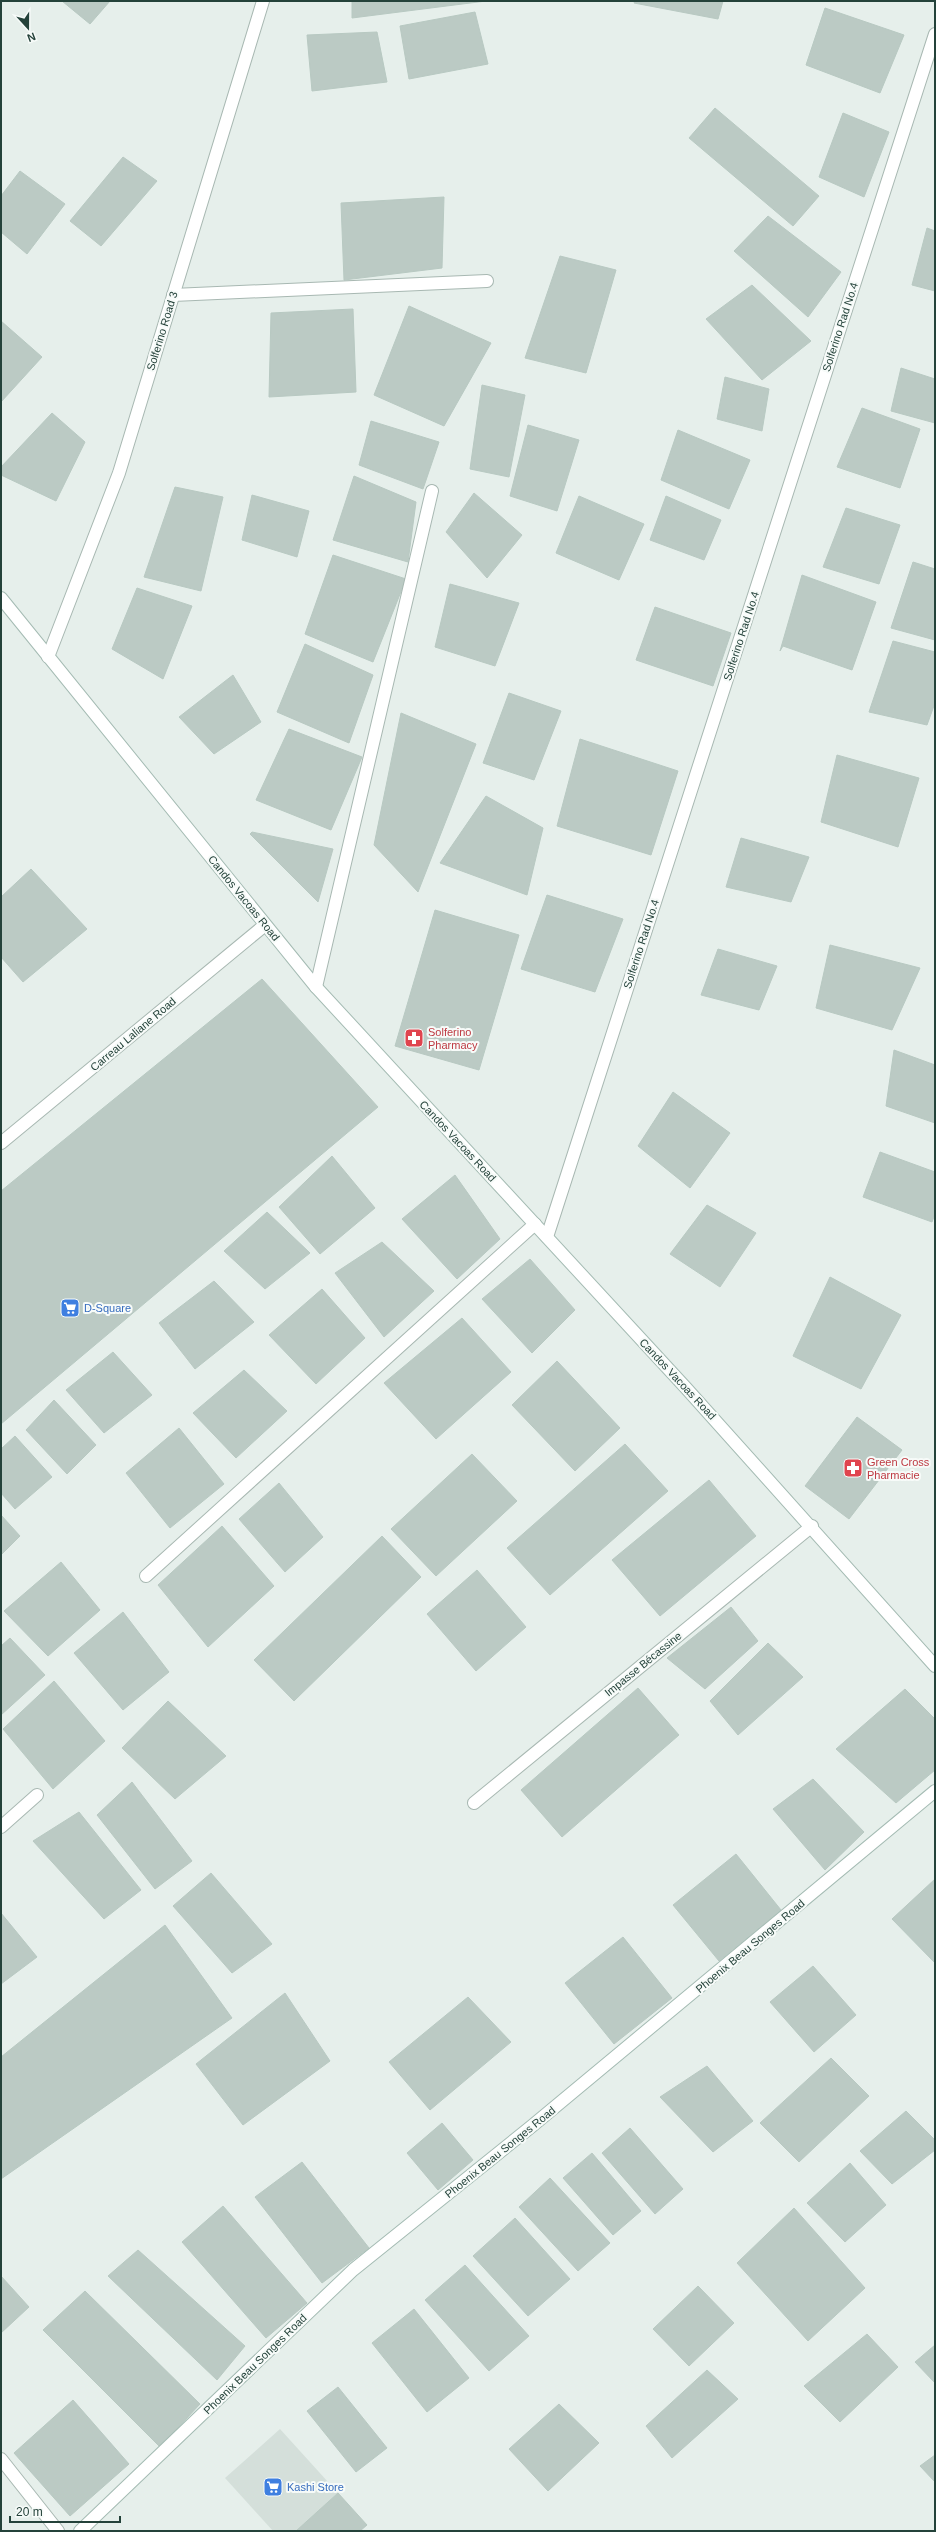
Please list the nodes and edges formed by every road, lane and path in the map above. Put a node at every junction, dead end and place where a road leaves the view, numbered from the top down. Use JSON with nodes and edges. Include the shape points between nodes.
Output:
{"nodes":[{"id":1,"x":263,"y":1,"type":"edge"},
{"id":2,"x":935,"y":34,"type":"edge"},
{"id":3,"x":487,"y":281,"type":"dead end"},
{"id":4,"x":173,"y":295,"type":"junction"},
{"id":5,"x":432,"y":491,"type":"dead end"},
{"id":6,"x":1,"y":598,"type":"edge"},
{"id":7,"x":48,"y":657,"type":"junction"},
{"id":8,"x":264,"y":925,"type":"junction"},
{"id":9,"x":316,"y":987,"type":"junction"},
{"id":10,"x":1,"y":1144,"type":"edge"},
{"id":11,"x":535,"y":1224,"type":"junction"},
{"id":12,"x":547,"y":1237,"type":"junction"},
{"id":13,"x":812,"y":1526,"type":"junction"},
{"id":14,"x":146,"y":1576,"type":"dead end"},
{"id":15,"x":935,"y":1666,"type":"edge"},
{"id":16,"x":935,"y":1791,"type":"edge"},
{"id":17,"x":37,"y":1795,"type":"dead end"},
{"id":18,"x":474,"y":1802,"type":"dead end"},
{"id":19,"x":1,"y":1827,"type":"edge"},
{"id":20,"x":1,"y":2459,"type":"edge"},
{"id":21,"x":58,"y":2531,"type":"edge"},
{"id":22,"x":80,"y":2531,"type":"edge"}],
"edges":[{"from":1,"to":4,"type":"street","name":"Solferino Road 3"},
{"from":2,"to":12,"type":"street","name":"Solferino Rad No.4"},
{"from":3,"to":4,"type":"street"},
{"from":4,"to":7,"type":"street","name":"Solferino Road 3","via":[[119,473]]},
{"from":5,"to":9,"type":"street"},
{"from":6,"to":7,"type":"street","name":"Candos Vacoas Road"},
{"from":7,"to":8,"type":"street","name":"Candos Vacoas Road"},
{"from":8,"to":9,"type":"street","name":"Candos Vacoas Road"},
{"from":8,"to":10,"type":"street","name":"Carreau Laliane Road"},
{"from":9,"to":11,"type":"street","name":"Candos Vacoas Road"},
{"from":11,"to":12,"type":"street","name":"Candos Vacoas Road"},
{"from":11,"to":14,"type":"street"},
{"from":12,"to":13,"type":"street","name":"Candos Vacoas Road"},
{"from":13,"to":15,"type":"street","name":"Candos Vacoas Road"},
{"from":13,"to":18,"type":"street","name":"Impasse Bécassine"},
{"from":16,"to":22,"type":"street","name":"Phoenix Beau Songes Road","via":[[532,2126],[353,2270]]},
{"from":17,"to":19,"type":"street"},
{"from":20,"to":21,"type":"street"}]}
